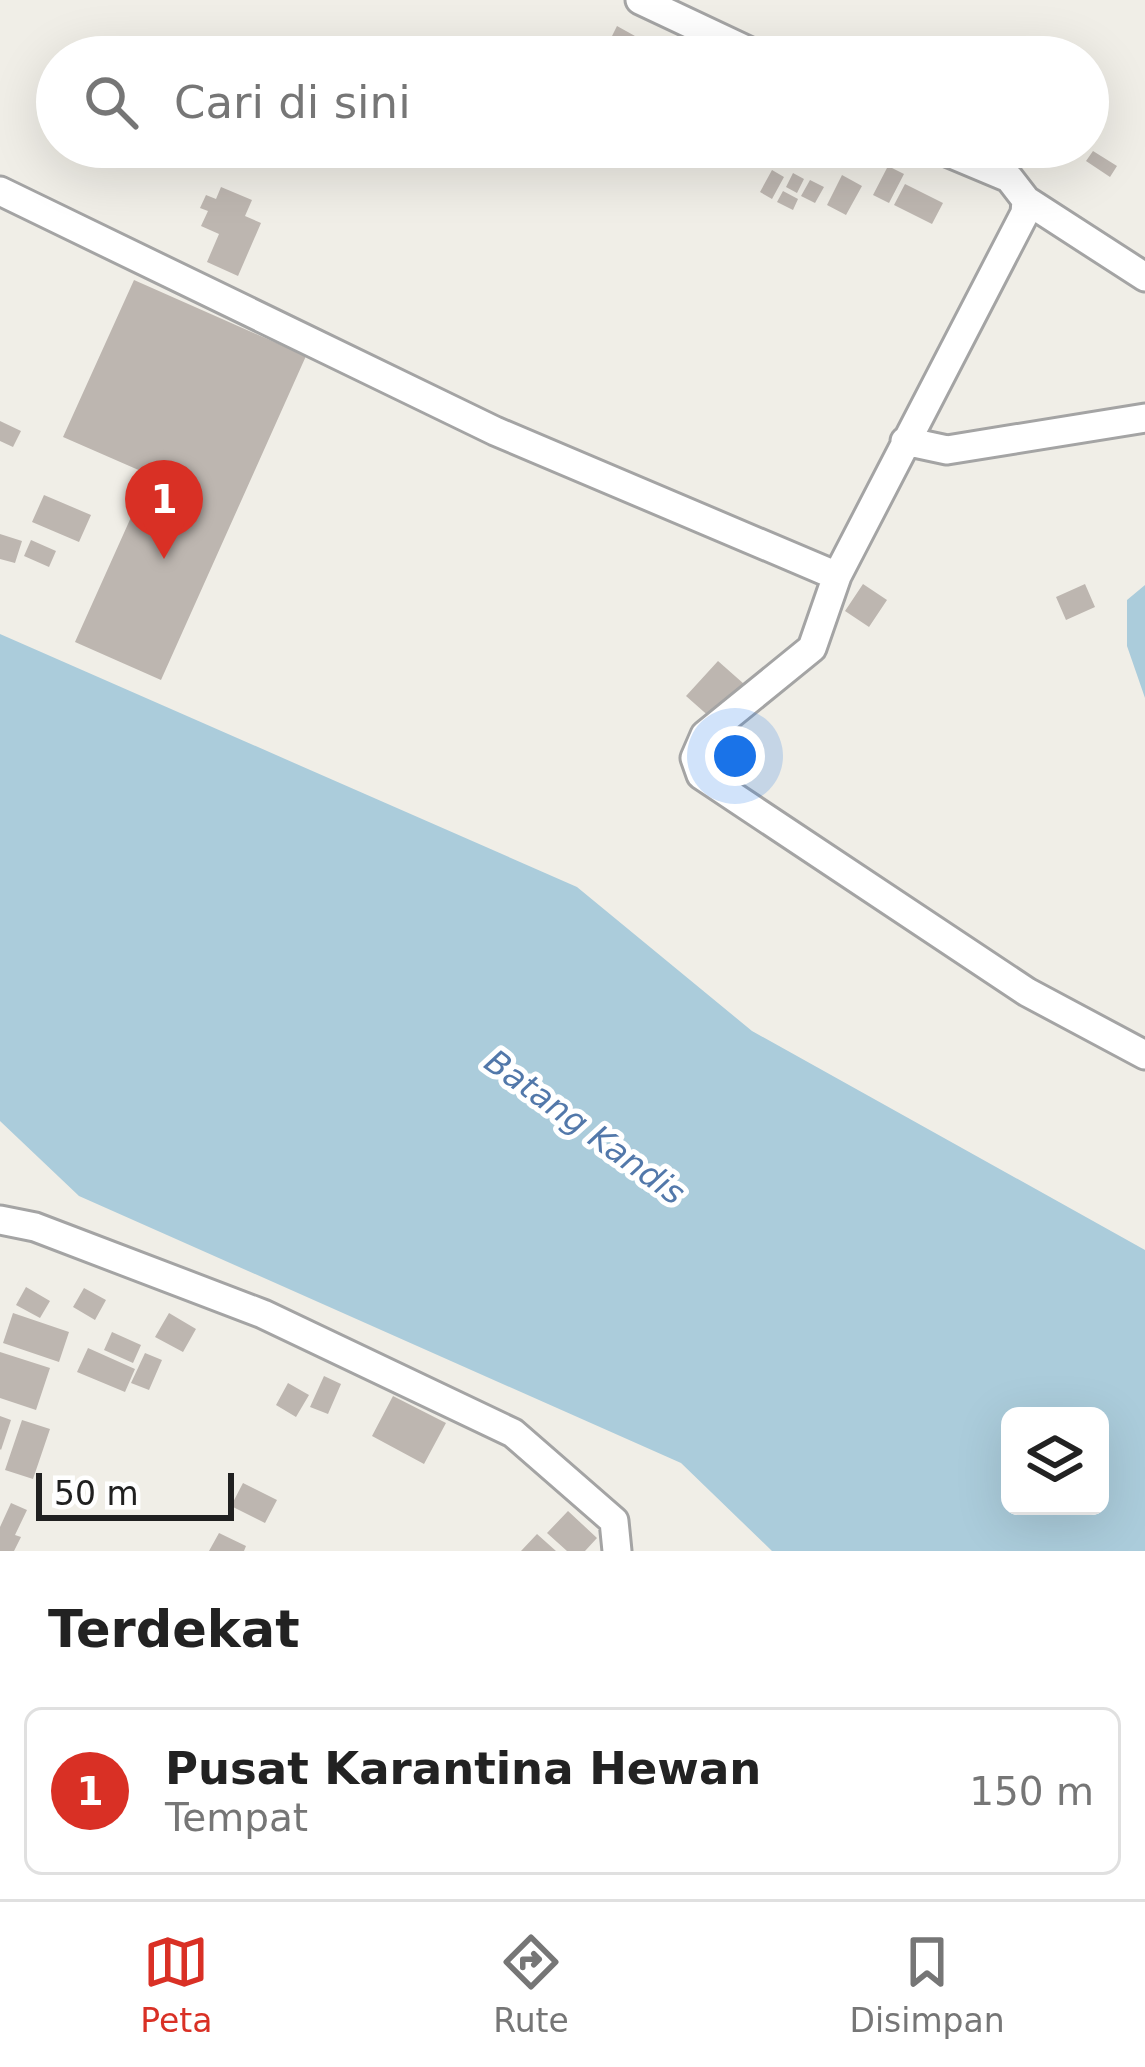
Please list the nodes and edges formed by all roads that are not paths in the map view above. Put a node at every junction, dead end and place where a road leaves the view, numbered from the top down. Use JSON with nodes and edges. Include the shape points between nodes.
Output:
{"nodes":[{"id":1,"x":640,"y":0,"type":"edge"},
{"id":2,"x":716,"y":36,"type":"edge"},
{"id":3,"x":985,"y":168,"type":"edge"},
{"id":4,"x":0,"y":191,"type":"edge"},
{"id":5,"x":1026,"y":200,"type":"junction"},
{"id":6,"x":1145,"y":278,"type":"edge"},
{"id":7,"x":1145,"y":418,"type":"edge"},
{"id":8,"x":905,"y":441,"type":"junction"},
{"id":9,"x":837,"y":576,"type":"junction"},
{"id":10,"x":1145,"y":1055,"type":"edge"},
{"id":11,"x":0,"y":1220,"type":"edge"},
{"id":12,"x":617,"y":1551,"type":"edge"}],
"edges":[{"from":1,"to":2,"type":"street"},
{"from":3,"to":5,"type":"street","via":[[1009,178]]},
{"from":4,"to":9,"type":"street","via":[[495,431]]},
{"from":5,"to":6,"type":"street"},
{"from":5,"to":8,"type":"street"},
{"from":7,"to":8,"type":"street","via":[[947,450]]},
{"from":8,"to":9,"type":"street"},
{"from":9,"to":10,"type":"street","via":[[812,648],[706,735],[695,758],[701,775],[1027,992]]},
{"from":11,"to":12,"type":"street","via":[[263,1314],[513,1433],[614,1521]]}]}
